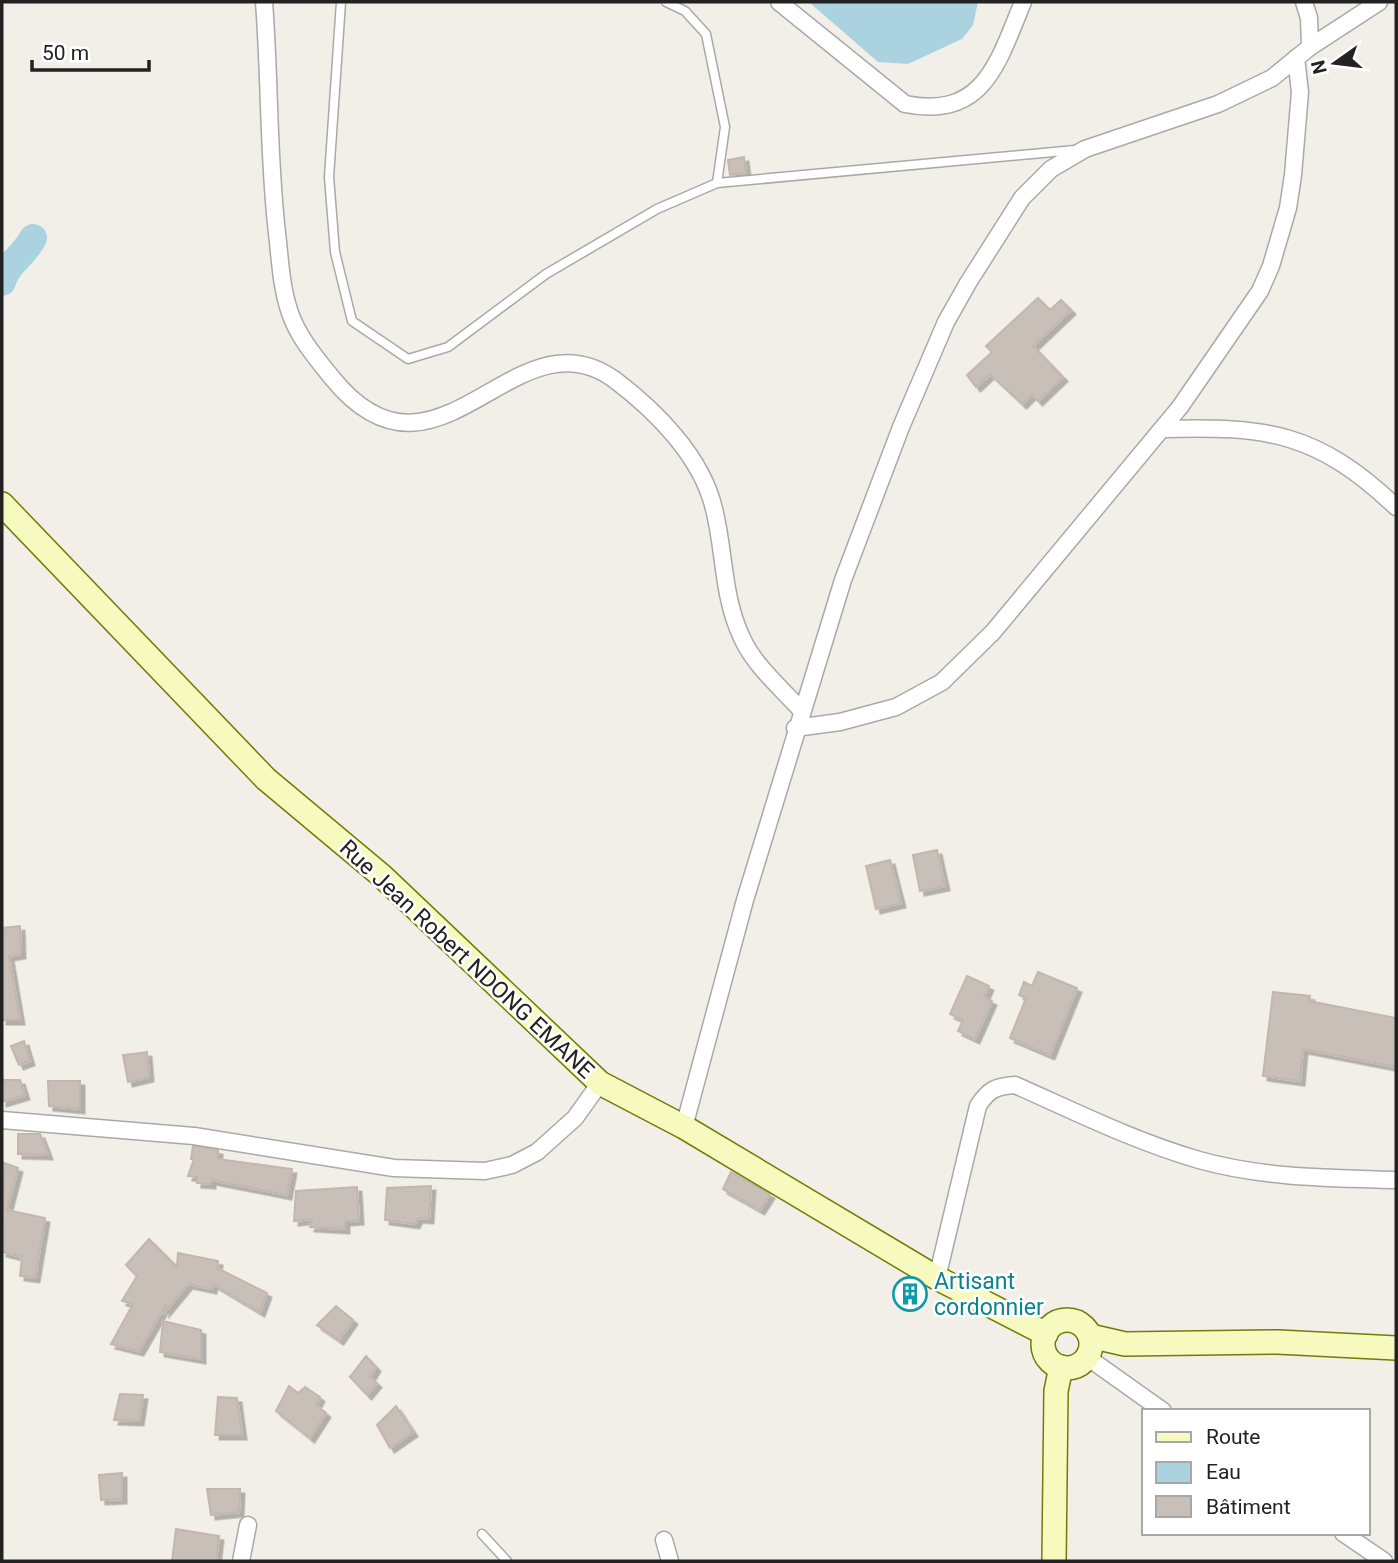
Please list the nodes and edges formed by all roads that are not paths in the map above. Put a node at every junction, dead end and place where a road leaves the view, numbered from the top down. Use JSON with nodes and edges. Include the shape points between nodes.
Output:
{"nodes":[{"id":1,"x":264,"y":2,"type":"edge"},
{"id":2,"x":341,"y":2,"type":"edge"},
{"id":3,"x":666,"y":2,"type":"edge"},
{"id":4,"x":779,"y":2,"type":"edge"},
{"id":5,"x":1023,"y":2,"type":"edge"},
{"id":6,"x":1304,"y":2,"type":"edge"},
{"id":7,"x":1379,"y":2,"type":"edge"},
{"id":8,"x":1310,"y":47,"type":"junction"},
{"id":9,"x":1296,"y":58,"type":"junction"},
{"id":10,"x":1085,"y":149,"type":"junction"},
{"id":11,"x":717,"y":183,"type":"junction"},
{"id":12,"x":1162,"y":429,"type":"junction"},
{"id":13,"x":2,"y":504,"type":"edge"},
{"id":14,"x":1396,"y":507,"type":"edge"},
{"id":15,"x":801,"y":710,"type":"junction"},
{"id":16,"x":795,"y":728,"type":"junction"},
{"id":17,"x":600,"y":1083,"type":"junction"},
{"id":18,"x":2,"y":1120,"type":"edge"},
{"id":19,"x":684,"y":1127,"type":"junction"},
{"id":20,"x":1396,"y":1180,"type":"edge"},
{"id":21,"x":937,"y":1278,"type":"junction"},
{"id":22,"x":1046,"y":1334,"type":"junction"},
{"id":23,"x":1088,"y":1347,"type":"junction"},
{"id":24,"x":1396,"y":1348,"type":"edge"},
{"id":25,"x":1060,"y":1367,"type":"junction"},
{"id":26,"x":1161,"y":1409,"type":"edge"},
{"id":27,"x":248,"y":1525,"type":"dead end"},
{"id":28,"x":482,"y":1534,"type":"dead end"},
{"id":29,"x":1346,"y":1535,"type":"edge"},
{"id":30,"x":664,"y":1540,"type":"dead end"},
{"id":31,"x":240,"y":1561,"type":"edge"},
{"id":32,"x":506,"y":1561,"type":"edge"},
{"id":33,"x":670,"y":1561,"type":"edge"},
{"id":34,"x":1054,"y":1561,"type":"edge"},
{"id":35,"x":1384,"y":1561,"type":"edge"}],
"edges":[{"from":1,"to":15,"type":"street","via":[[271,172],[283,285],[298,332],[314,355],[353,404],[380,418],[412,424],[440,418],[546,366],[591,365],[614,380],[684,448],[704,476],[732,615],[743,641]]},
{"from":2,"to":11,"type":"lane","via":[[329,177],[335,252],[352,321],[408,359],[448,347],[547,274],[657,209]]},
{"from":3,"to":11,"type":"lane","via":[[685,11],[706,34],[725,127]]},
{"from":4,"to":5,"type":"street","via":[[905,104],[930,109],[952,105],[980,89],[997,66]]},
{"from":6,"to":8,"type":"street","via":[[1310,18]]},
{"from":7,"to":8,"type":"street"},
{"from":8,"to":9,"type":"street"},
{"from":9,"to":10,"type":"street","via":[[1272,78],[1218,104]]},
{"from":9,"to":12,"type":"street","via":[[1300,92],[1293,175],[1289,208],[1271,266],[1260,291]]},
{"from":10,"to":11,"type":"lane"},
{"from":10,"to":15,"type":"street","via":[[1051,169],[1023,198],[946,322],[847,567]]},
{"from":12,"to":14,"type":"street","via":[[1248,430],[1312,444],[1369,481]]},
{"from":12,"to":16,"type":"street","via":[[993,632],[942,682],[897,708]]},
{"from":13,"to":17,"type":"street","name":"Rue Jean Robert NDONG EMANE","via":[[249,763],[382,876]]},
{"from":15,"to":16,"type":"street"},
{"from":16,"to":19,"type":"street"},
{"from":17,"to":18,"type":"street","via":[[556,1137],[512,1165],[485,1171],[394,1168],[194,1136]]},
{"from":17,"to":19,"type":"street","name":"Rue Jean Robert NDONG EMANE"},
{"from":19,"to":21,"type":"street","name":"Rue Jean Robert NDONG EMANE"},
{"from":20,"to":21,"type":"street","via":[[1257,1172],[1200,1160],[1096,1124],[1015,1085],[1000,1086],[986,1093],[978,1105]]},
{"from":21,"to":22,"type":"street","name":"Rue Jean Robert NDONG EMANE"},
{"from":22,"to":23,"type":"street","via":[[1065,1320],[1083,1326]]},
{"from":22,"to":25,"type":"street","via":[[1044,1350]]},
{"from":23,"to":24,"type":"street","via":[[1278,1342]]},
{"from":23,"to":25,"type":"street","via":[[1075,1366]]},
{"from":23,"to":26,"type":"street"},
{"from":25,"to":34,"type":"street"},
{"from":27,"to":31,"type":"street"},
{"from":28,"to":32,"type":"lane"},
{"from":29,"to":35,"type":"street"},
{"from":30,"to":33,"type":"street"}]}
